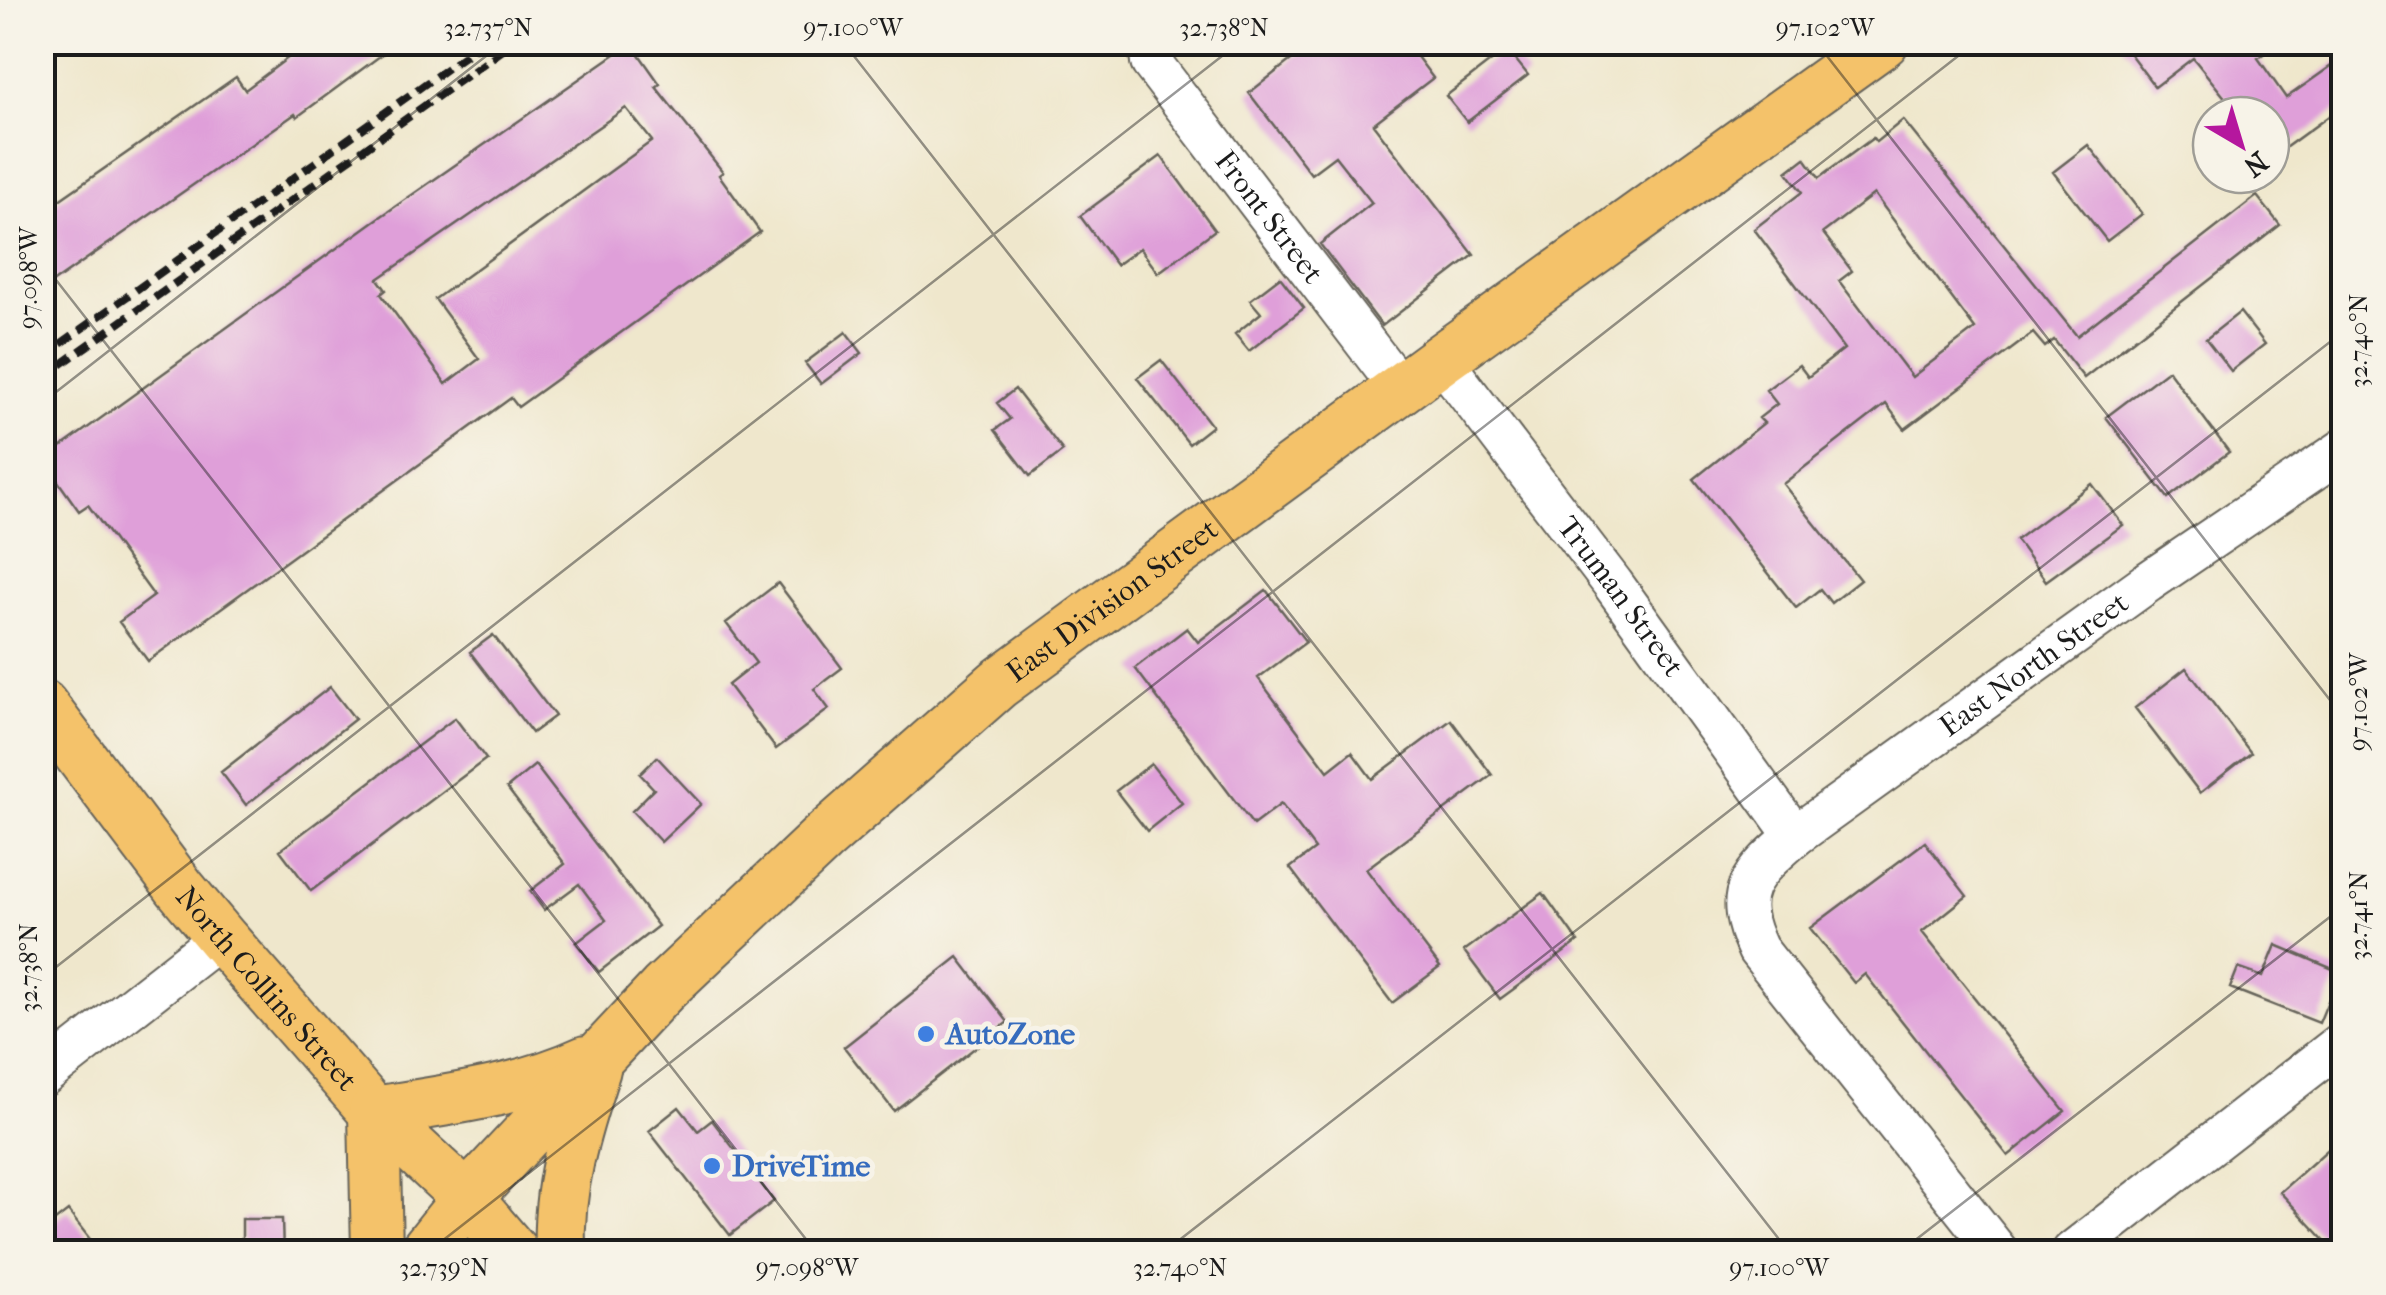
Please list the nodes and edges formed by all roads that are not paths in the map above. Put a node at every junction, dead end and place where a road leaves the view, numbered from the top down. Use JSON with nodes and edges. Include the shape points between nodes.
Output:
{"nodes":[{"id":1,"x":1150,"y":42,"type":"edge"},
{"id":2,"x":1882,"y":42,"type":"edge"},
{"id":3,"x":1440,"y":359,"type":"junction"},
{"id":4,"x":1400,"y":388,"type":"junction"},
{"id":5,"x":2344,"y":449,"type":"edge"},
{"id":6,"x":42,"y":706,"type":"edge"},
{"id":7,"x":1796,"y":836,"type":"junction"},
{"id":8,"x":221,"y":937,"type":"junction"},
{"id":9,"x":2344,"y":1041,"type":"edge"},
{"id":10,"x":600,"y":1055,"type":"junction"},
{"id":11,"x":42,"y":1077,"type":"edge"},
{"id":12,"x":374,"y":1112,"type":"junction"},
{"id":13,"x":466,"y":1198,"type":"junction"},
{"id":14,"x":377,"y":1252,"type":"edge"},
{"id":15,"x":424,"y":1252,"type":"edge"},
{"id":16,"x":513,"y":1252,"type":"edge"},
{"id":17,"x":560,"y":1252,"type":"edge"},
{"id":18,"x":1998,"y":1252,"type":"edge"},
{"id":19,"x":2072,"y":1252,"type":"edge"}],
"edges":[{"from":1,"to":4,"type":"street","name":"Front Street","via":[[1152,62]]},
{"from":2,"to":3,"type":"main road","name":"East Division Street"},
{"from":3,"to":4,"type":"main road","name":"East Division Street"},
{"from":3,"to":7,"type":"street","name":"Truman Street"},
{"from":4,"to":10,"type":"main road","name":"East Division Street","via":[[998,684],[820,840]]},
{"from":5,"to":7,"type":"street","name":"East North Street"},
{"from":6,"to":8,"type":"main road","name":"North Collins Street"},
{"from":7,"to":18,"type":"street","name":"East North Street","via":[[1758,868],[1744,899],[1758,950]]},
{"from":8,"to":11,"type":"street"},
{"from":8,"to":12,"type":"main road","name":"North Collins Street"},
{"from":9,"to":19,"type":"street"},
{"from":10,"to":12,"type":"main road","via":[[546,1080]]},
{"from":10,"to":13,"type":"main road","name":"East Division Street"},
{"from":10,"to":17,"type":"main road","via":[[572,1140]]},
{"from":12,"to":13,"type":"main road","name":"North Collins Street"},
{"from":12,"to":14,"type":"main road"},
{"from":13,"to":15,"type":"main road","name":"East Division Street"},
{"from":13,"to":16,"type":"main road","name":"North Collins Street"}]}
